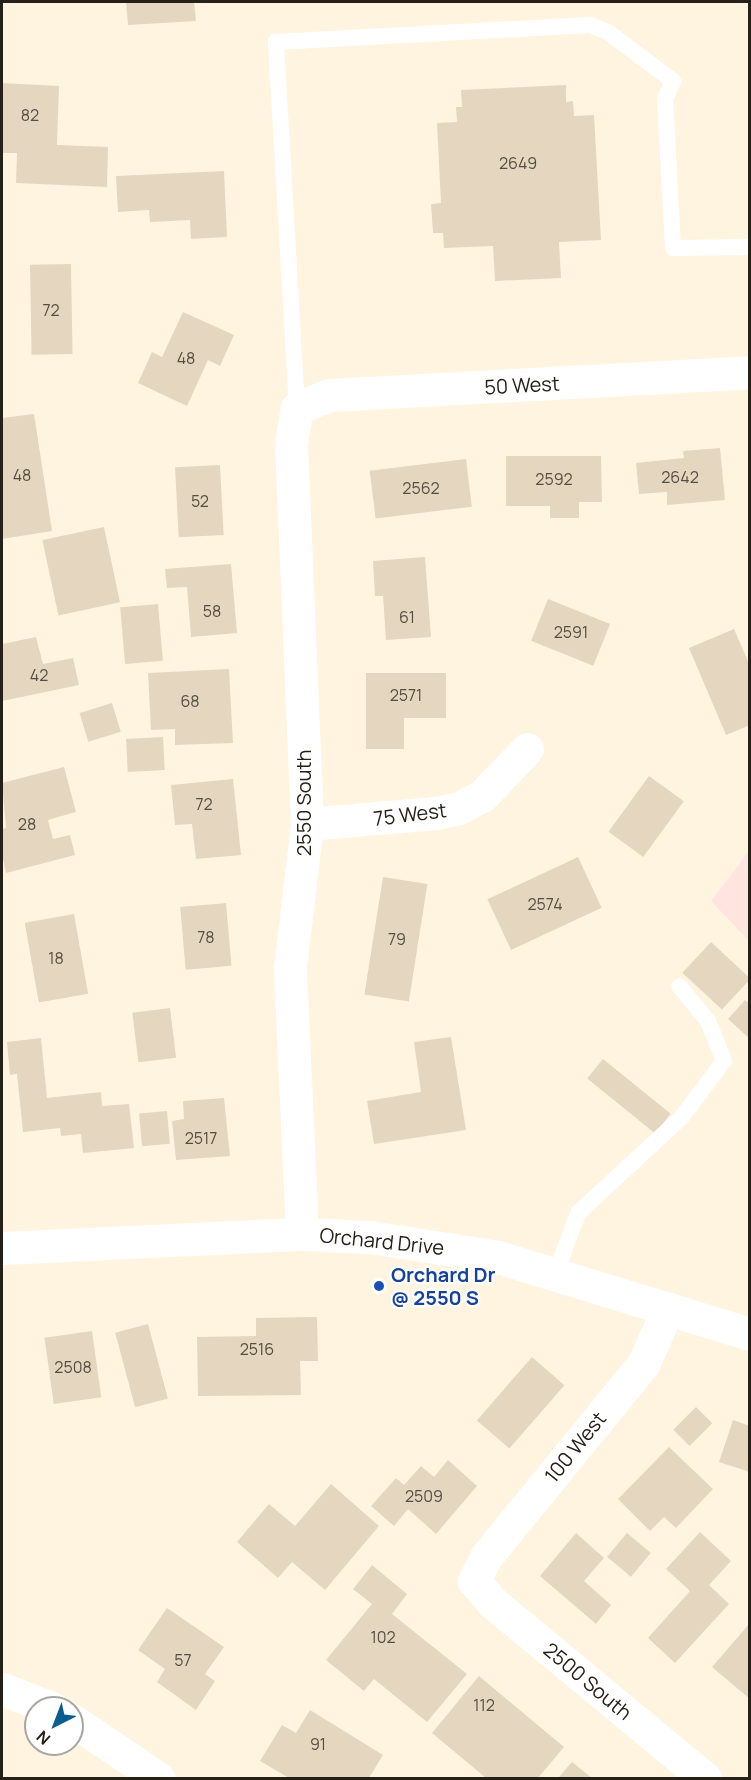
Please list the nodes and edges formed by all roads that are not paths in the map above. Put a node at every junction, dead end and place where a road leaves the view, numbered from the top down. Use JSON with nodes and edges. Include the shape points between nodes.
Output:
{"nodes":[{"id":1,"x":750,"y":247,"type":"edge"},
{"id":2,"x":750,"y":372,"type":"edge"},
{"id":3,"x":297,"y":408,"type":"junction"},
{"id":4,"x":527,"y":749,"type":"dead end"},
{"id":5,"x":307,"y":824,"type":"junction"},
{"id":6,"x":679,"y":986,"type":"dead end"},
{"id":7,"x":302,"y":1234,"type":"junction"},
{"id":8,"x":2,"y":1248,"type":"edge"},
{"id":9,"x":556,"y":1273,"type":"junction"},
{"id":10,"x":668,"y":1308,"type":"junction"},
{"id":11,"x":750,"y":1334,"type":"edge"},
{"id":12,"x":474,"y":1581,"type":"joint"},
{"id":13,"x":2,"y":1689,"type":"edge"},
{"id":14,"x":24,"y":1697,"type":"edge"},
{"id":15,"x":84,"y":1728,"type":"edge"},
{"id":16,"x":158,"y":1779,"type":"edge"},
{"id":17,"x":705,"y":1779,"type":"edge"}],
"edges":[{"from":1,"to":3,"type":"lane","via":[[673,248],[664,99],[673,81],[608,32],[590,26],[276,42]]},
{"from":2,"to":3,"type":"street","name":"50 West","via":[[330,395]]},
{"from":3,"to":5,"type":"street","name":"2550 South","via":[[291,444]]},
{"from":4,"to":5,"type":"street","name":"75 West","via":[[482,796],[459,808]]},
{"from":5,"to":7,"type":"street","name":"2550 South","via":[[290,967]]},
{"from":6,"to":9,"type":"lane","via":[[708,1021],[724,1062],[681,1118],[578,1213]]},
{"from":7,"to":8,"type":"street","name":"Orchard Drive"},
{"from":7,"to":9,"type":"street","name":"Orchard Drive","via":[[438,1245]]},
{"from":9,"to":10,"type":"street","name":"Orchard Drive"},
{"from":10,"to":11,"type":"street","name":"Orchard Drive"},
{"from":10,"to":12,"type":"street","name":"100 West","via":[[644,1363],[486,1557]]},
{"from":12,"to":17,"type":"street","name":"2500 South","via":[[492,1602]]},
{"from":13,"to":14,"type":"street"},
{"from":15,"to":16,"type":"street"}]}
